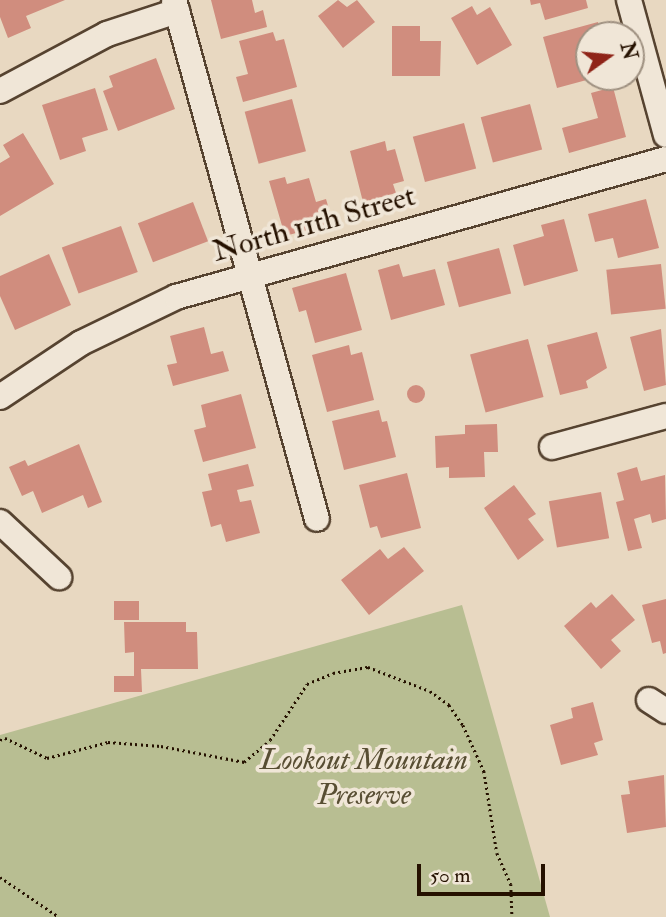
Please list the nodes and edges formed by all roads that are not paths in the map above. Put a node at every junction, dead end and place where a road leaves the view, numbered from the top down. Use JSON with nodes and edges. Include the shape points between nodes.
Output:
{"nodes":[{"id":1,"x":629,"y":0,"type":"edge"},
{"id":2,"x":176,"y":5,"type":"edge"},
{"id":3,"x":0,"y":91,"type":"edge"},
{"id":4,"x":666,"y":135,"type":"edge"},
{"id":5,"x":666,"y":159,"type":"edge"},
{"id":6,"x":248,"y":275,"type":"junction"},
{"id":7,"x":0,"y":397,"type":"edge"},
{"id":8,"x":666,"y":416,"type":"edge"},
{"id":9,"x":552,"y":447,"type":"dead end"},
{"id":10,"x":317,"y":519,"type":"dead end"},
{"id":11,"x":0,"y":522,"type":"edge"},
{"id":12,"x":59,"y":577,"type":"dead end"}],
"edges":[{"from":1,"to":4,"type":"street"},
{"from":2,"to":3,"type":"street","via":[[107,34]]},
{"from":2,"to":6,"type":"street"},
{"from":5,"to":6,"type":"street","name":"North 11th Street"},
{"from":6,"to":7,"type":"street","name":"North 11th Street","via":[[176,297],[130,318],[80,343]]},
{"from":6,"to":10,"type":"street"},
{"from":8,"to":9,"type":"street"},
{"from":11,"to":12,"type":"street"}]}
